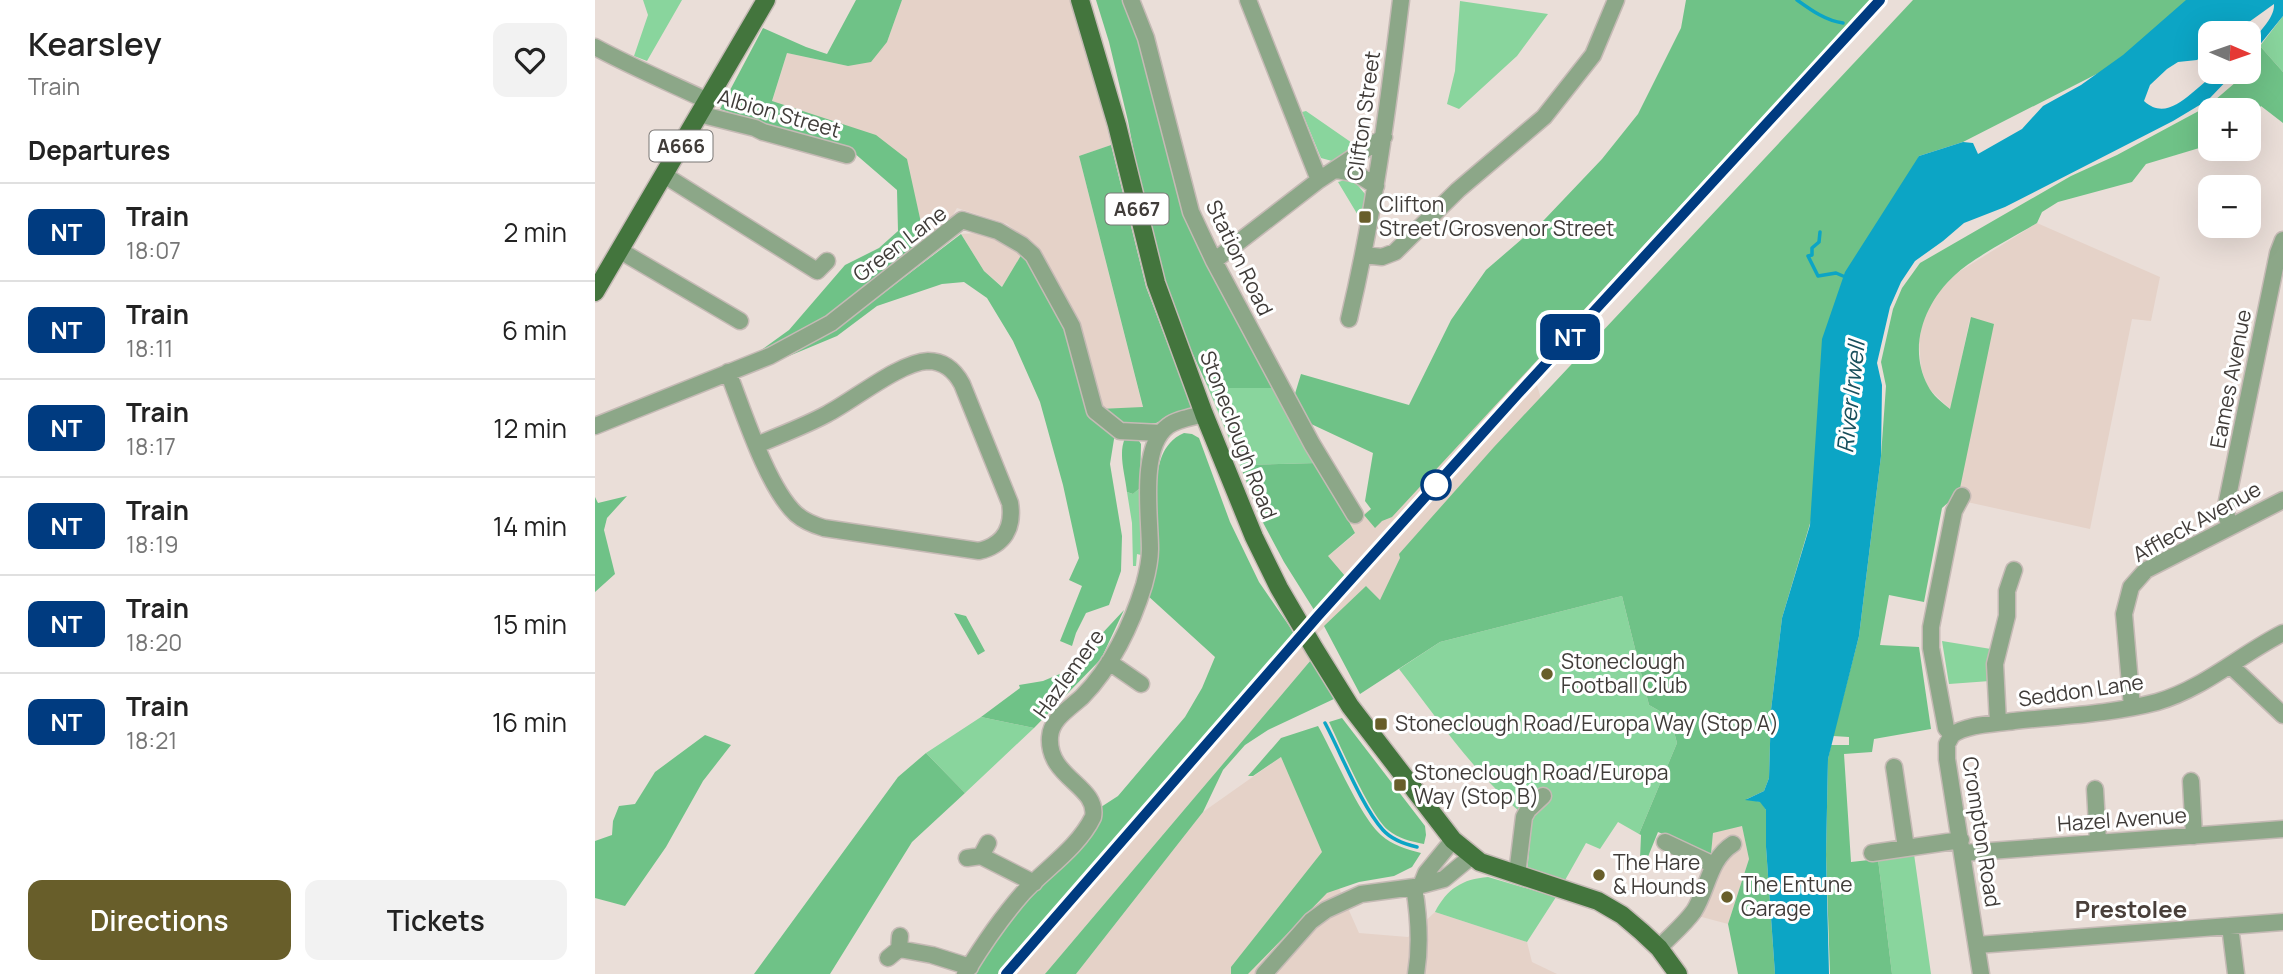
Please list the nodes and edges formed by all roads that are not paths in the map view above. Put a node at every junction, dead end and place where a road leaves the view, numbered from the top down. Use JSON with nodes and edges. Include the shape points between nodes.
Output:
{"nodes":[{"id":1,"x":766,"y":0,"type":"edge"},
{"id":2,"x":1080,"y":0,"type":"edge"},
{"id":3,"x":1131,"y":0,"type":"edge"},
{"id":4,"x":1248,"y":0,"type":"edge"},
{"id":5,"x":1401,"y":0,"type":"edge"},
{"id":6,"x":1616,"y":0,"type":"edge"},
{"id":7,"x":595,"y":47,"type":"edge"},
{"id":8,"x":704,"y":108,"type":"junction"},
{"id":9,"x":1384,"y":137,"type":"junction"},
{"id":10,"x":847,"y":155,"type":"dead end"},
{"id":11,"x":1336,"y":170,"type":"junction"},
{"id":12,"x":664,"y":175,"type":"junction"},
{"id":13,"x":1319,"y":180,"type":"junction"},
{"id":14,"x":1376,"y":186,"type":"junction"},
{"id":15,"x":2283,"y":240,"type":"edge"},
{"id":16,"x":619,"y":250,"type":"junction"},
{"id":17,"x":1364,"y":255,"type":"junction"},
{"id":18,"x":827,"y":261,"type":"dead end"},
{"id":19,"x":1214,"y":261,"type":"junction"},
{"id":20,"x":601,"y":268,"type":"edge"},
{"id":21,"x":595,"y":292,"type":"edge"},
{"id":22,"x":1349,"y":319,"type":"dead end"},
{"id":23,"x":740,"y":321,"type":"dead end"},
{"id":24,"x":728,"y":372,"type":"junction"},
{"id":25,"x":1204,"y":414,"type":"junction"},
{"id":26,"x":595,"y":426,"type":"edge"},
{"id":27,"x":1161,"y":433,"type":"junction"},
{"id":28,"x":757,"y":445,"type":"junction"},
{"id":29,"x":1962,"y":496,"type":"dead end"},
{"id":30,"x":2283,"y":500,"type":"edge"},
{"id":31,"x":1355,"y":515,"type":"dead end"},
{"id":32,"x":2230,"y":526,"type":"junction"},
{"id":33,"x":2014,"y":567,"type":"dead end"},
{"id":34,"x":2283,"y":633,"type":"edge"},
{"id":35,"x":1109,"y":662,"type":"junction"},
{"id":36,"x":2230,"y":666,"type":"junction"},
{"id":37,"x":1143,"y":684,"type":"dead end"},
{"id":38,"x":2132,"y":707,"type":"junction"},
{"id":39,"x":2283,"y":715,"type":"edge"},
{"id":40,"x":1998,"y":723,"type":"junction"},
{"id":41,"x":1952,"y":735,"type":"junction"},
{"id":42,"x":1894,"y":767,"type":"dead end"},
{"id":43,"x":2191,"y":780,"type":"dead end"},
{"id":44,"x":2095,"y":789,"type":"dead end"},
{"id":45,"x":1543,"y":796,"type":"dead end"},
{"id":46,"x":2283,"y":829,"type":"edge"},
{"id":47,"x":2194,"y":836,"type":"junction"},
{"id":48,"x":1453,"y":840,"type":"junction"},
{"id":49,"x":1665,"y":842,"type":"dead end"},
{"id":50,"x":2098,"y":842,"type":"junction"},
{"id":51,"x":1733,"y":844,"type":"dead end"},
{"id":52,"x":1962,"y":846,"type":"junction"},
{"id":53,"x":1906,"y":848,"type":"junction"},
{"id":54,"x":978,"y":852,"type":"dead end"},
{"id":55,"x":1872,"y":853,"type":"dead end"},
{"id":56,"x":1472,"y":856,"type":"junction"},
{"id":57,"x":1714,"y":865,"type":"junction"},
{"id":58,"x":1517,"y":874,"type":"junction"},
{"id":59,"x":1034,"y":883,"type":"junction"},
{"id":60,"x":1418,"y":885,"type":"junction"},
{"id":61,"x":2283,"y":922,"type":"edge"},
{"id":62,"x":2230,"y":926,"type":"junction"},
{"id":63,"x":1977,"y":945,"type":"junction"},
{"id":64,"x":896,"y":948,"type":"dead end"},
{"id":65,"x":1659,"y":948,"type":"junction"},
{"id":66,"x":968,"y":970,"type":"edge"},
{"id":67,"x":1264,"y":974,"type":"edge"},
{"id":68,"x":1416,"y":974,"type":"edge"},
{"id":69,"x":1678,"y":974,"type":"edge"},
{"id":70,"x":1981,"y":974,"type":"edge"},
{"id":71,"x":2236,"y":974,"type":"edge"}],
"edges":[{"from":1,"to":8,"type":"main road","number":"A666"},
{"from":2,"to":25,"type":"main road","name":"Stoneclough Road","number":"A667","via":[[1156,283]]},
{"from":3,"to":19,"type":"street","name":"Station Road","via":[[1146,37],[1191,212]]},
{"from":4,"to":13,"type":"street"},
{"from":5,"to":9,"type":"street","name":"Clifton Street"},
{"from":6,"to":17,"type":"street","via":[[1593,55],[1544,117],[1458,190],[1395,252],[1382,257]]},
{"from":7,"to":8,"type":"street","name":"Albion Street","via":[[645,70]]},
{"from":8,"to":10,"type":"street","name":"Albion Street"},
{"from":8,"to":12,"type":"main road","number":"A666"},
{"from":9,"to":11,"type":"street"},
{"from":9,"to":14,"type":"street","name":"Clifton Street"},
{"from":11,"to":13,"type":"street"},
{"from":11,"to":14,"type":"street","via":[[1357,174]]},
{"from":12,"to":16,"type":"main road","number":"A666"},
{"from":12,"to":18,"type":"street","via":[[817,271]]},
{"from":13,"to":19,"type":"street"},
{"from":14,"to":17,"type":"street","name":"Clifton Street"},
{"from":15,"to":32,"type":"street","name":"Eames Avenue","via":[[2226,506]]},
{"from":16,"to":20,"type":"main road","number":"A666"},
{"from":16,"to":23,"type":"street"},
{"from":17,"to":22,"type":"street","name":"Clifton Street"},
{"from":19,"to":31,"type":"street","name":"Station Road"},
{"from":20,"to":21,"type":"main road","number":"A666"},
{"from":24,"to":26,"type":"street"},
{"from":24,"to":27,"type":"street","name":"Green Lane","via":[[770,356],[831,323],[962,220],[998,231],[1033,255],[1072,326],[1095,411],[1120,431]]},
{"from":24,"to":28,"type":"street"},
{"from":25,"to":27,"type":"street","via":[[1169,425]]},
{"from":25,"to":48,"type":"main road","name":"Stoneclough Road","number":"A667","via":[[1254,537],[1289,607],[1350,706]]},
{"from":27,"to":35,"type":"street","name":"Hazlemere","via":[[1147,472],[1150,552],[1144,584]]},
{"from":28,"to":28,"type":"street","via":[[827,415],[909,366],[942,363],[962,384],[1010,503],[1011,523],[1000,542],[979,551],[824,528],[787,505]]},
{"from":29,"to":41,"type":"street","name":"Crompton Road","via":[[1954,510],[1931,627],[1945,728]]},
{"from":30,"to":32,"type":"street","name":"Affleck Avenue"},
{"from":32,"to":38,"type":"street","name":"Affleck Avenue","via":[[2146,570],[2131,587],[2124,614]]},
{"from":33,"to":40,"type":"street","via":[[1995,664]]},
{"from":34,"to":36,"type":"street","name":"Seddon Lane"},
{"from":35,"to":37,"type":"street"},
{"from":35,"to":59,"type":"street","name":"Hazlemere","via":[[1085,694],[1058,718],[1049,736],[1059,769],[1089,796],[1093,817]]},
{"from":36,"to":38,"type":"street","name":"Seddon Lane","via":[[2175,695]]},
{"from":36,"to":39,"type":"street"},
{"from":38,"to":40,"type":"street","name":"Seddon Lane"},
{"from":40,"to":41,"type":"street","name":"Seddon Lane"},
{"from":41,"to":52,"type":"street","name":"Crompton Road","via":[[1947,759]]},
{"from":42,"to":53,"type":"street"},
{"from":43,"to":47,"type":"street"},
{"from":44,"to":50,"type":"street"},
{"from":45,"to":58,"type":"street","via":[[1524,817]]},
{"from":46,"to":47,"type":"street","name":"Hazel Avenue"},
{"from":47,"to":50,"type":"street","name":"Hazel Avenue"},
{"from":48,"to":56,"type":"main road","number":"A667"},
{"from":48,"to":60,"type":"street"},
{"from":49,"to":57,"type":"street"},
{"from":50,"to":52,"type":"street","name":"Hazel Avenue"},
{"from":51,"to":57,"type":"street"},
{"from":52,"to":53,"type":"street","name":"Hazel Avenue"},
{"from":52,"to":63,"type":"street","name":"Crompton Road"},
{"from":53,"to":55,"type":"street","name":"Hazel Avenue"},
{"from":54,"to":59,"type":"street"},
{"from":56,"to":58,"type":"main road","number":"A667"},
{"from":56,"to":60,"type":"street","via":[[1444,879]]},
{"from":57,"to":65,"type":"street","via":[[1694,911]]},
{"from":58,"to":65,"type":"main road","number":"A667","via":[[1598,901],[1622,915]]},
{"from":59,"to":66,"type":"street","name":"Hazlemere","via":[[999,923]]},
{"from":60,"to":67,"type":"street","via":[[1361,894],[1326,910]]},
{"from":60,"to":68,"type":"street"},
{"from":61,"to":62,"type":"street"},
{"from":62,"to":63,"type":"street"},
{"from":62,"to":71,"type":"street"},
{"from":63,"to":70,"type":"street","name":"Crompton Road"},
{"from":64,"to":66,"type":"street","via":[[932,954]]},
{"from":65,"to":69,"type":"main road","number":"A667"}]}
